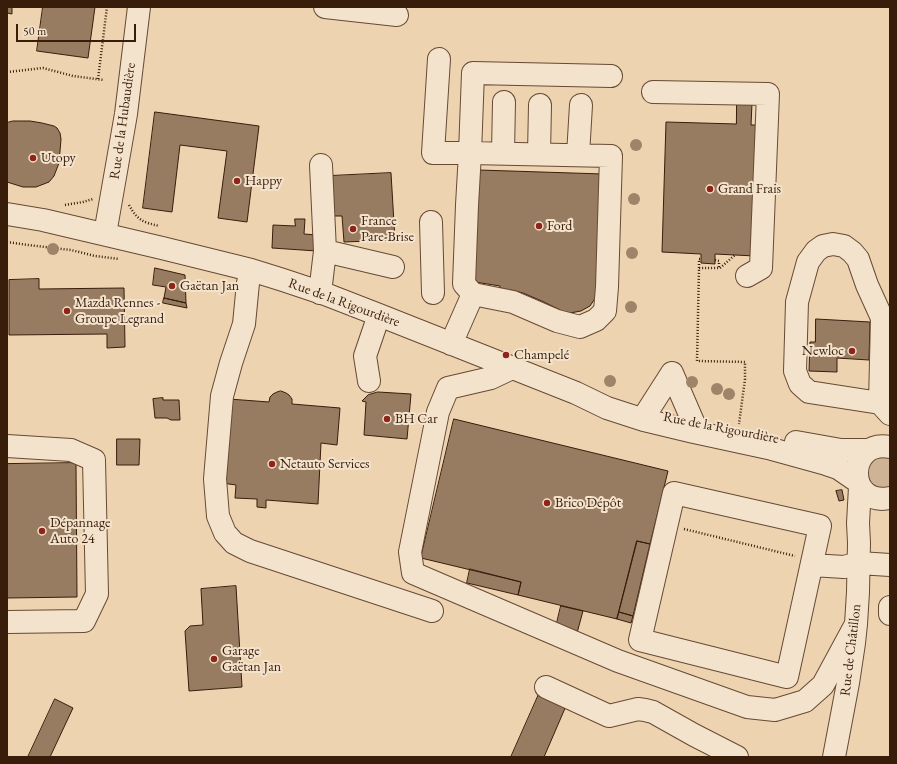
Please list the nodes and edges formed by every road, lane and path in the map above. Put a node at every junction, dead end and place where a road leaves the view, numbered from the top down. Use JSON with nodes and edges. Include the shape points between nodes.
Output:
{"nodes":[{"id":1,"x":107,"y":7,"type":"edge"},
{"id":2,"x":139,"y":7,"type":"edge"},
{"id":3,"x":325,"y":7,"type":"edge"},
{"id":4,"x":397,"y":15,"type":"dead end"},
{"id":5,"x":439,"y":59,"type":"dead end"},
{"id":6,"x":7,"y":72,"type":"edge"},
{"id":7,"x":611,"y":76,"type":"dead end"},
{"id":8,"x":98,"y":79,"type":"junction"},
{"id":9,"x":104,"y":80,"type":"dead end"},
{"id":10,"x":653,"y":92,"type":"dead end"},
{"id":11,"x":504,"y":102,"type":"dead end"},
{"id":12,"x":540,"y":104,"type":"dead end"},
{"id":13,"x":581,"y":105,"type":"dead end"},
{"id":14,"x":470,"y":153,"type":"junction"},
{"id":15,"x":503,"y":154,"type":"junction"},
{"id":16,"x":538,"y":154,"type":"junction"},
{"id":17,"x":578,"y":155,"type":"junction"},
{"id":18,"x":320,"y":165,"type":"dead end"},
{"id":19,"x":7,"y":214,"type":"edge"},
{"id":20,"x":432,"y":222,"type":"dead end"},
{"id":21,"x":7,"y":229,"type":"edge"},
{"id":22,"x":105,"y":234,"type":"junction"},
{"id":23,"x":325,"y":252,"type":"junction"},
{"id":24,"x":735,"y":255,"type":"dead end"},
{"id":25,"x":701,"y":259,"type":"dead end"},
{"id":26,"x":715,"y":260,"type":"dead end"},
{"id":27,"x":432,"y":266,"type":"junction"},
{"id":28,"x":393,"y":267,"type":"dead end"},
{"id":29,"x":464,"y":267,"type":"junction"},
{"id":30,"x":699,"y":268,"type":"junction"},
{"id":31,"x":719,"y":268,"type":"junction"},
{"id":32,"x":251,"y":270,"type":"junction"},
{"id":33,"x":747,"y":276,"type":"dead end"},
{"id":34,"x":320,"y":293,"type":"junction"},
{"id":35,"x":433,"y":293,"type":"dead end"},
{"id":36,"x":473,"y":294,"type":"junction"},
{"id":37,"x":379,"y":315,"type":"junction"},
{"id":38,"x":451,"y":344,"type":"junction"},
{"id":39,"x":512,"y":368,"type":"junction"},
{"id":40,"x":369,"y":380,"type":"dead end"},
{"id":41,"x":576,"y":393,"type":"junction"},
{"id":42,"x":885,"y":408,"type":"edge"},
{"id":43,"x":647,"y":412,"type":"junction"},
{"id":44,"x":694,"y":424,"type":"junction"},
{"id":45,"x":738,"y":432,"type":"junction"},
{"id":46,"x":7,"y":446,"type":"edge"},
{"id":47,"x":884,"y":447,"type":"edge"},
{"id":48,"x":859,"y":484,"type":"junction"},
{"id":49,"x":890,"y":499,"type":"edge"},
{"id":50,"x":668,"y":525,"type":"junction"},
{"id":51,"x":859,"y":553,"type":"junction"},
{"id":52,"x":813,"y":562,"type":"junction"},
{"id":53,"x":890,"y":565,"type":"edge"},
{"id":54,"x":890,"y":607,"type":"edge"},
{"id":55,"x":432,"y":611,"type":"dead end"},
{"id":56,"x":890,"y":614,"type":"edge"},
{"id":57,"x":7,"y":622,"type":"edge"},
{"id":58,"x":856,"y":624,"type":"junction"},
{"id":59,"x":546,"y":687,"type":"dead end"},
{"id":60,"x":737,"y":757,"type":"edge"},
{"id":61,"x":834,"y":757,"type":"edge"}],
"edges":[{"from":1,"to":8,"type":"path"},
{"from":2,"to":22,"type":"street","name":"Rue de la Hubaudière","via":[[126,114]]},
{"from":3,"to":4,"type":"street"},
{"from":5,"to":14,"type":"street","via":[[434,153]]},
{"from":6,"to":8,"type":"path","via":[[43,68]]},
{"from":7,"to":14,"type":"street","via":[[473,73]]},
{"from":8,"to":9,"type":"path"},
{"from":10,"to":33,"type":"street","via":[[768,94],[761,268]]},
{"from":11,"to":15,"type":"street"},
{"from":12,"to":16,"type":"street"},
{"from":13,"to":17,"type":"street"},
{"from":14,"to":15,"type":"street"},
{"from":14,"to":29,"type":"street"},
{"from":15,"to":16,"type":"street"},
{"from":16,"to":17,"type":"street"},
{"from":17,"to":36,"type":"street","via":[[611,156],[604,311],[596,320],[580,327],[557,321],[514,302]]},
{"from":18,"to":23,"type":"street"},
{"from":19,"to":22,"type":"street","name":"Rue de la Rigourdière"},
{"from":20,"to":27,"type":"street"},
{"from":21,"to":22,"type":"street","name":"Rue de la Rigourdière","via":[[68,237]]},
{"from":22,"to":32,"type":"street","name":"Rue de la Rigourdière"},
{"from":23,"to":28,"type":"street"},
{"from":23,"to":34,"type":"street"},
{"from":24,"to":31,"type":"path"},
{"from":25,"to":30,"type":"path"},
{"from":26,"to":31,"type":"path","via":[[719,260]]},
{"from":27,"to":29,"type":"street"},
{"from":27,"to":35,"type":"street"},
{"from":29,"to":36,"type":"street","via":[[464,284]]},
{"from":30,"to":31,"type":"path"},
{"from":30,"to":45,"type":"path","via":[[697,361],[745,362]]},
{"from":32,"to":34,"type":"street","name":"Rue de la Rigourdière"},
{"from":32,"to":55,"type":"street","via":[[244,324],[222,396],[215,479],[218,516],[225,533],[234,543],[250,551]]},
{"from":34,"to":37,"type":"street","name":"Rue de la Rigourdière"},
{"from":36,"to":38,"type":"street"},
{"from":37,"to":38,"type":"street","name":"Rue de la Rigourdière"},
{"from":37,"to":40,"type":"street","via":[[365,356]]},
{"from":38,"to":39,"type":"street","name":"Rue de la Rigourdière"},
{"from":39,"to":41,"type":"street","name":"Rue de la Rigourdière"},
{"from":39,"to":58,"type":"street","via":[[491,378],[448,388],[438,412],[410,552],[414,573],[618,661],[747,707],[775,710],[805,701],[823,685]]},
{"from":41,"to":43,"type":"street","name":"Rue de la Rigourdière"},
{"from":41,"to":48,"type":"street","name":"Rue de la Rigourdière","via":[[607,408],[644,420],[826,464],[838,468]]},
{"from":42,"to":42,"type":"street","via":[[810,392],[800,384],[795,371],[797,302],[808,262],[823,246],[844,246],[852,252],[858,260],[882,318]]},
{"from":43,"to":44,"type":"street","name":"Rue de la Rigourdière"},
{"from":43,"to":44,"type":"street","via":[[672,374]]},
{"from":44,"to":45,"type":"street","name":"Rue de la Rigourdière"},
{"from":45,"to":47,"type":"street","name":"Rue de la Rigourdière","via":[[841,450]]},
{"from":46,"to":57,"type":"street","via":[[71,450],[94,460],[97,594],[84,621]]},
{"from":47,"to":48,"type":"street","name":"Rue de Châtillon","via":[[864,454],[858,464],[856,475]]},
{"from":48,"to":49,"type":"street","name":"Rue de la Rigourdière","via":[[874,498]]},
{"from":48,"to":51,"type":"street","name":"Rue de Châtillon"},
{"from":49,"to":51,"type":"street","name":"Rue de Châtillon","via":[[866,526]]},
{"from":50,"to":52,"type":"path"},
{"from":50,"to":52,"type":"street","via":[[674,493],[820,526]]},
{"from":50,"to":52,"type":"street","via":[[640,640],[787,677]]},
{"from":51,"to":52,"type":"street","via":[[844,568]]},
{"from":51,"to":53,"type":"street"},
{"from":51,"to":58,"type":"street","name":"Rue de Châtillon"},
{"from":54,"to":56,"type":"street"},
{"from":58,"to":61,"type":"street","name":"Rue de Châtillon"},
{"from":59,"to":60,"type":"street","via":[[609,716],[638,709],[653,712]]}]}
